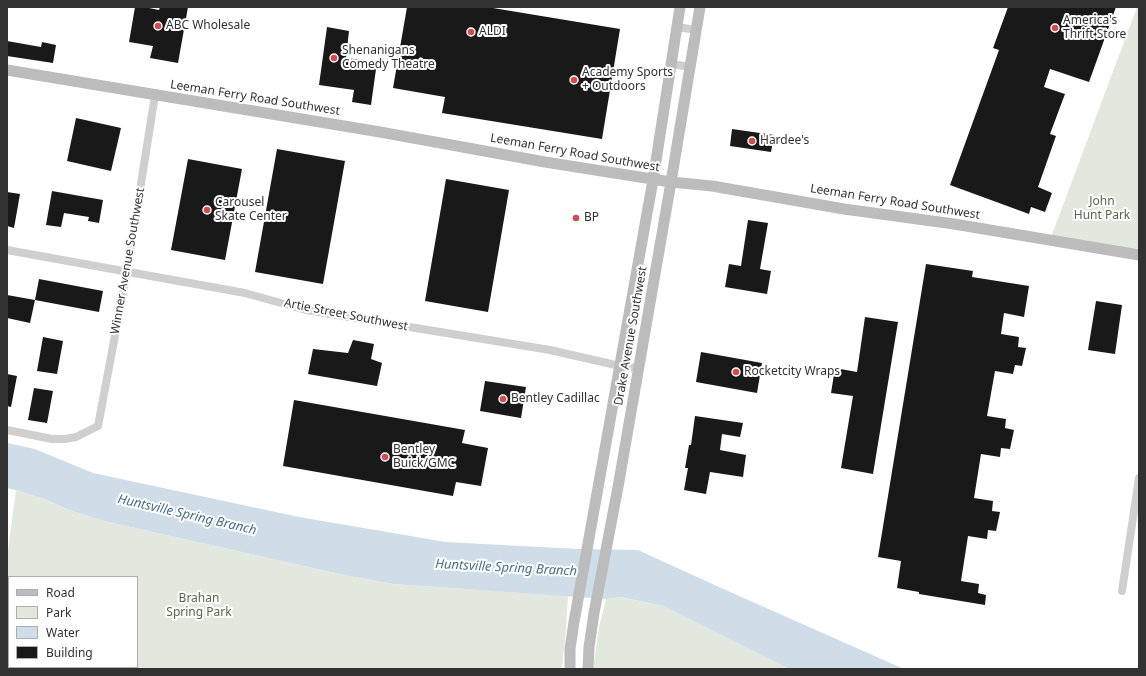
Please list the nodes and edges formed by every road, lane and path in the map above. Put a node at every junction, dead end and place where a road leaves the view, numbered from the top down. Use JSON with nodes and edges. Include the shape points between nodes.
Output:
{"nodes":[{"id":1,"x":680,"y":7,"type":"edge"},
{"id":2,"x":700,"y":7,"type":"edge"},
{"id":3,"x":677,"y":26,"type":"junction"},
{"id":4,"x":697,"y":30,"type":"junction"},
{"id":5,"x":671,"y":64,"type":"junction"},
{"id":6,"x":691,"y":67,"type":"junction"},
{"id":7,"x":7,"y":70,"type":"edge"},
{"id":8,"x":155,"y":95,"type":"junction"},
{"id":9,"x":653,"y":180,"type":"junction"},
{"id":10,"x":671,"y":182,"type":"junction"},
{"id":11,"x":7,"y":250,"type":"edge"},
{"id":12,"x":1139,"y":255,"type":"edge"},
{"id":13,"x":127,"y":272,"type":"junction"},
{"id":14,"x":620,"y":366,"type":"junction"},
{"id":15,"x":638,"y":368,"type":"junction"},
{"id":16,"x":7,"y":430,"type":"edge"},
{"id":17,"x":1139,"y":478,"type":"edge"},
{"id":18,"x":1122,"y":591,"type":"dead end"},
{"id":19,"x":570,"y":669,"type":"edge"},
{"id":20,"x":588,"y":669,"type":"edge"}],
"edges":[{"from":1,"to":3,"type":"street","name":"Drake Avenue Southwest"},
{"from":2,"to":4,"type":"street","name":"Drake Avenue Southwest"},
{"from":3,"to":4,"type":"street"},
{"from":3,"to":5,"type":"street","name":"Drake Avenue Southwest"},
{"from":4,"to":6,"type":"street","name":"Drake Avenue Southwest"},
{"from":5,"to":6,"type":"street"},
{"from":5,"to":9,"type":"street","name":"Drake Avenue Southwest"},
{"from":6,"to":10,"type":"street","name":"Drake Avenue Southwest"},
{"from":7,"to":8,"type":"street","name":"Leeman Ferry Road Southwest"},
{"from":8,"to":9,"type":"street","name":"Leeman Ferry Road Southwest"},
{"from":8,"to":13,"type":"street","name":"Winner Avenue Southwest"},
{"from":9,"to":10,"type":"street","name":"Leeman Ferry Road Southwest"},
{"from":9,"to":14,"type":"street","name":"Drake Avenue Southwest"},
{"from":10,"to":12,"type":"street","name":"Leeman Ferry Road Southwest","via":[[712,186]]},
{"from":10,"to":15,"type":"street","name":"Drake Avenue Southwest"},
{"from":11,"to":13,"type":"street","name":"Artie Street Southwest"},
{"from":13,"to":14,"type":"street","name":"Artie Street Southwest","via":[[245,293],[306,310],[550,350]]},
{"from":13,"to":16,"type":"street","name":"Winner Avenue Southwest","via":[[98,426],[76,438],[65,439]]},
{"from":14,"to":15,"type":"street","name":"Artie Street Southwest"},
{"from":14,"to":19,"type":"street","name":"Drake Avenue Southwest","via":[[570,649]]},
{"from":15,"to":20,"type":"street","name":"Drake Avenue Southwest","via":[[589,647]]},
{"from":17,"to":18,"type":"street"}]}
